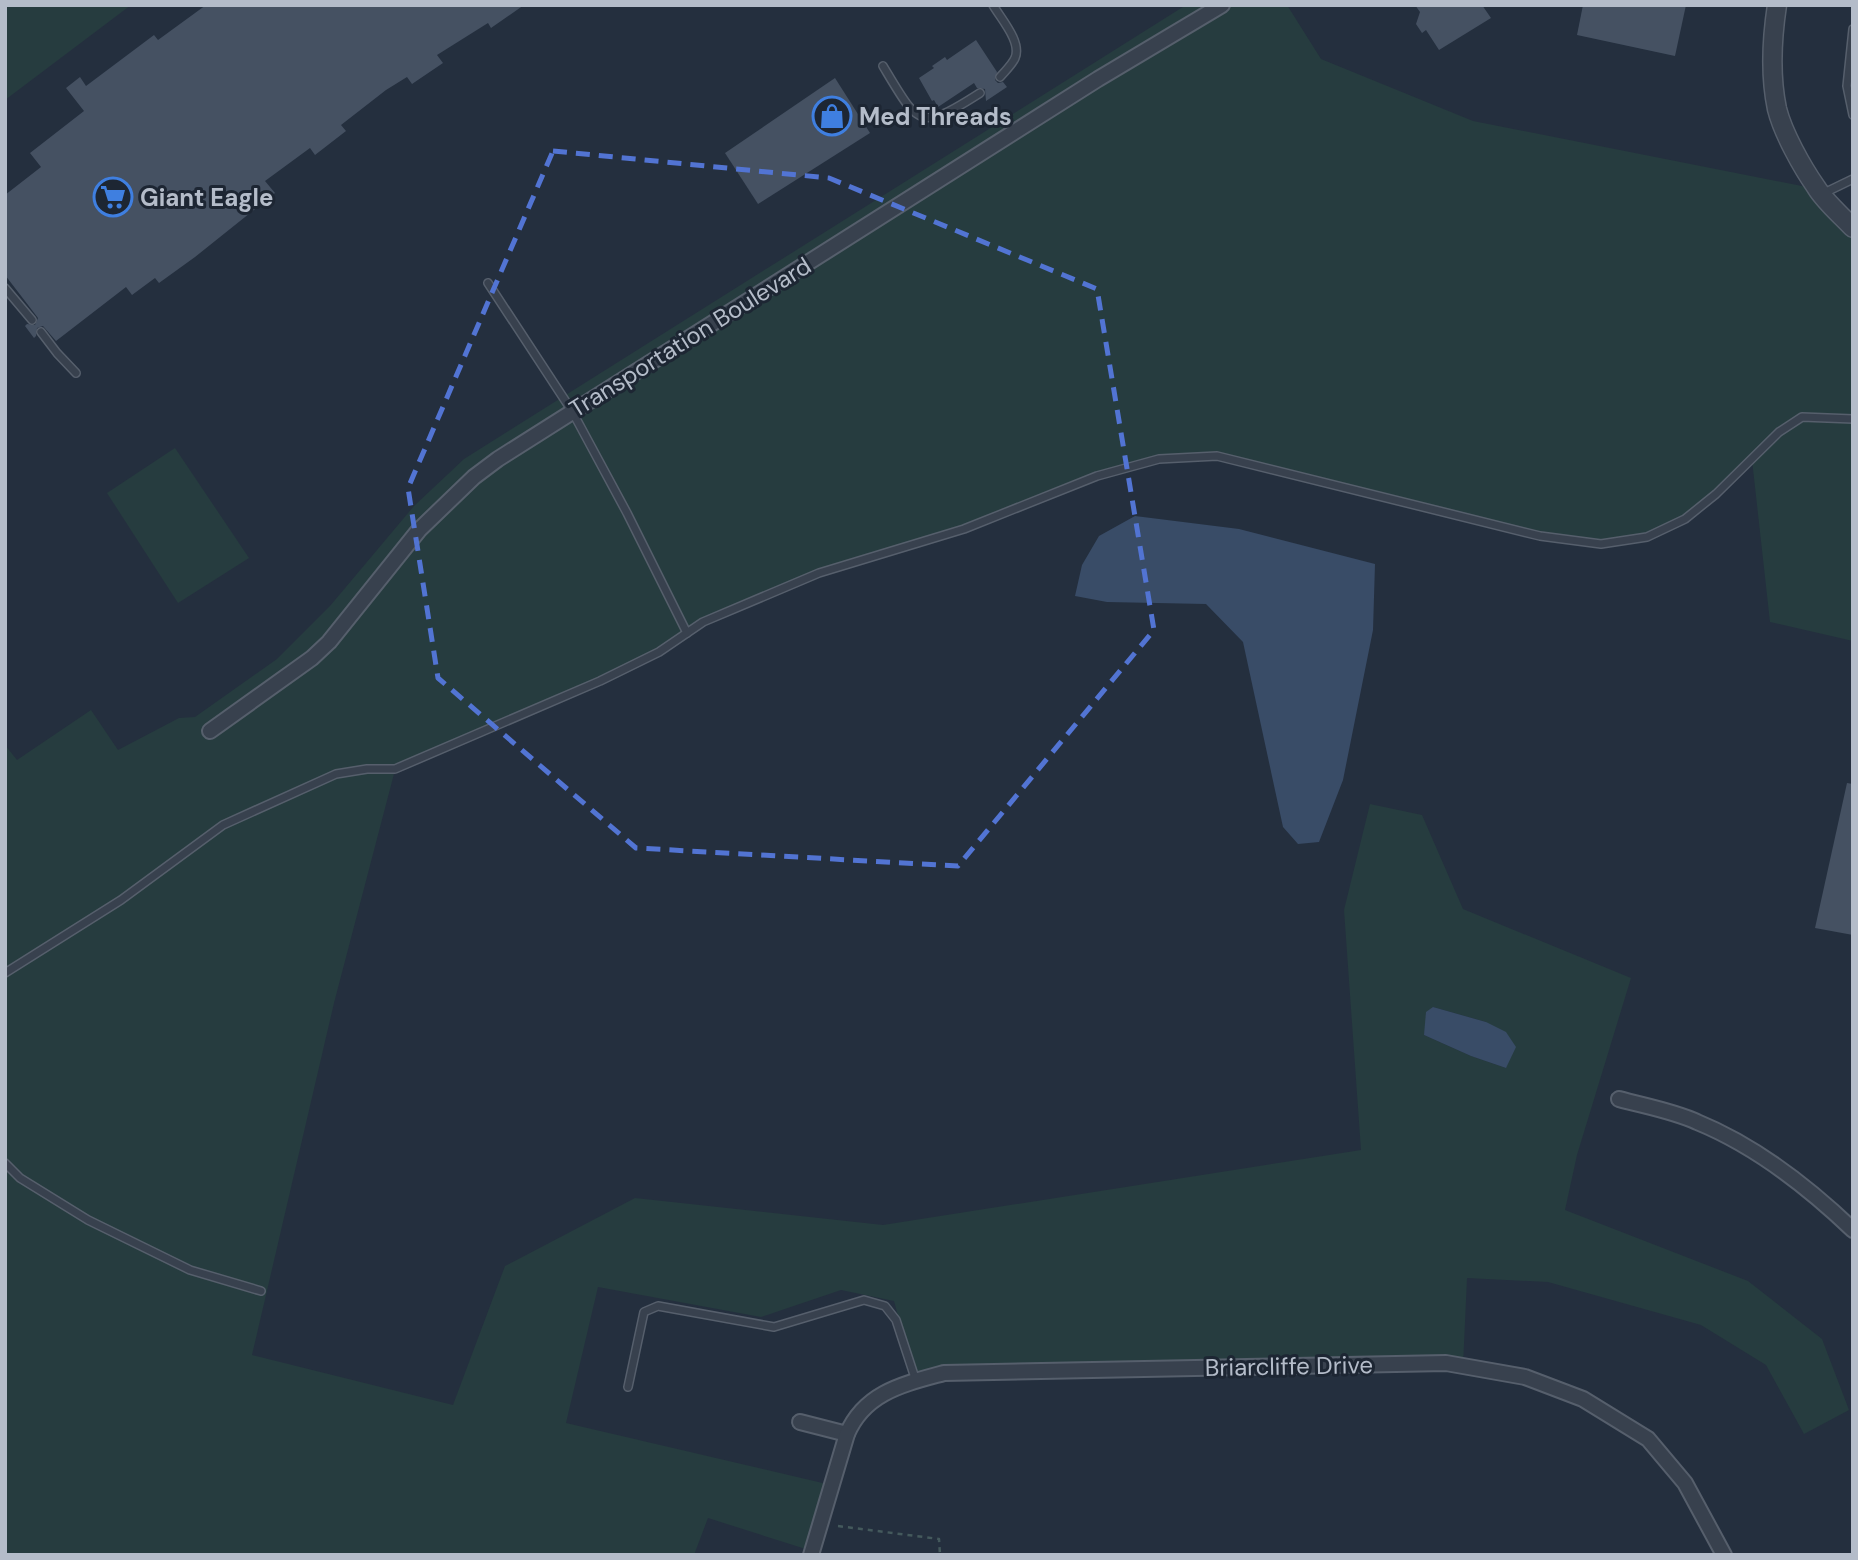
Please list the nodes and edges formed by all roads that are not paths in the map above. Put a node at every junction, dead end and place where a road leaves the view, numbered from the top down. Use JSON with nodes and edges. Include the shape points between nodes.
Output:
{"nodes":[{"id":1,"x":993,"y":5,"type":"edge"},
{"id":2,"x":1222,"y":5,"type":"edge"},
{"id":3,"x":1777,"y":5,"type":"edge"},
{"id":4,"x":1853,"y":29,"type":"edge"},
{"id":5,"x":883,"y":66,"type":"dead end"},
{"id":6,"x":1000,"y":77,"type":"dead end"},
{"id":7,"x":980,"y":93,"type":"dead end"},
{"id":8,"x":1853,"y":115,"type":"edge"},
{"id":9,"x":1853,"y":179,"type":"edge"},
{"id":10,"x":1822,"y":194,"type":"junction"},
{"id":11,"x":1853,"y":228,"type":"edge"},
{"id":12,"x":488,"y":283,"type":"dead end"},
{"id":13,"x":5,"y":288,"type":"edge"},
{"id":14,"x":32,"y":320,"type":"dead end"},
{"id":15,"x":41,"y":332,"type":"dead end"},
{"id":16,"x":76,"y":373,"type":"dead end"},
{"id":17,"x":572,"y":411,"type":"junction"},
{"id":18,"x":1853,"y":419,"type":"edge"},
{"id":19,"x":687,"y":633,"type":"junction"},
{"id":20,"x":209,"y":731,"type":"dead end"},
{"id":21,"x":5,"y":973,"type":"edge"},
{"id":22,"x":1619,"y":1099,"type":"dead end"},
{"id":23,"x":5,"y":1163,"type":"edge"},
{"id":24,"x":1853,"y":1230,"type":"edge"},
{"id":25,"x":261,"y":1291,"type":"dead end"},
{"id":26,"x":916,"y":1381,"type":"junction"},
{"id":27,"x":628,"y":1387,"type":"dead end"},
{"id":28,"x":800,"y":1422,"type":"dead end"},
{"id":29,"x":847,"y":1434,"type":"junction"},
{"id":30,"x":811,"y":1555,"type":"edge"},
{"id":31,"x":1724,"y":1555,"type":"edge"}],
"edges":[{"from":1,"to":6,"type":"lane","via":[[1017,50]]},
{"from":2,"to":17,"type":"street","name":"Transportation Boulevard"},
{"from":3,"to":10,"type":"street","via":[[1773,61],[1777,110]]},
{"from":4,"to":8,"type":"lane","via":[[1847,86]]},
{"from":5,"to":7,"type":"lane","via":[[919,116],[934,118],[948,113]]},
{"from":9,"to":10,"type":"lane"},
{"from":10,"to":11,"type":"street"},
{"from":12,"to":17,"type":"lane"},
{"from":13,"to":14,"type":"lane"},
{"from":15,"to":16,"type":"lane"},
{"from":17,"to":19,"type":"lane"},
{"from":17,"to":20,"type":"street","name":"Transportation Boulevard","via":[[474,477],[401,550],[329,642]]},
{"from":18,"to":19,"type":"lane","via":[[1802,417],[1779,432],[1685,519],[1647,537],[1601,544],[1540,536],[1217,456],[1159,458],[1097,476],[964,529],[819,573]]},
{"from":19,"to":21,"type":"lane","via":[[600,681],[395,769],[336,774],[223,825],[121,900]]},
{"from":22,"to":24,"type":"street","via":[[1697,1121],[1765,1158],[1815,1194]]},
{"from":23,"to":25,"type":"lane","via":[[20,1178],[88,1220],[190,1270]]},
{"from":26,"to":27,"type":"lane","via":[[896,1320],[885,1306],[864,1300],[774,1327],[658,1306],[644,1312]]},
{"from":26,"to":29,"type":"street","name":"Briarcliffe Drive","via":[[894,1387],[855,1415]]},
{"from":26,"to":31,"type":"street","name":"Briarcliffe Drive","via":[[944,1373],[1446,1363],[1525,1377],[1583,1399],[1648,1438],[1685,1483]]},
{"from":28,"to":29,"type":"street"},
{"from":29,"to":30,"type":"street","name":"Briarcliffe Drive"}]}
